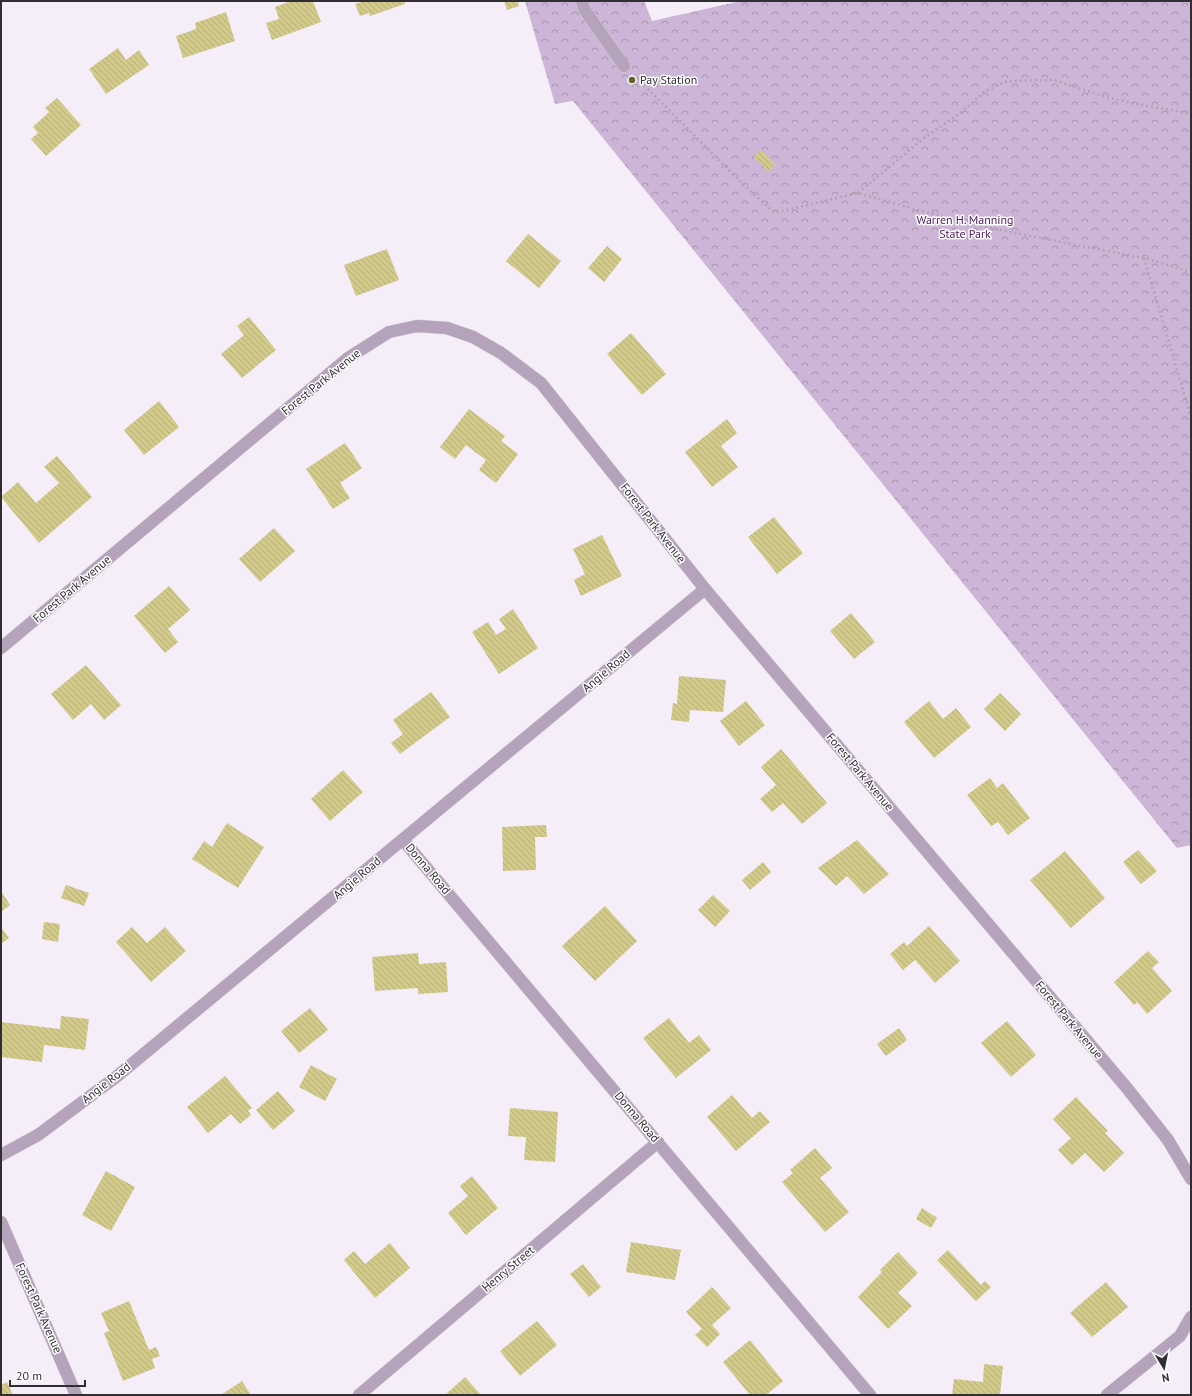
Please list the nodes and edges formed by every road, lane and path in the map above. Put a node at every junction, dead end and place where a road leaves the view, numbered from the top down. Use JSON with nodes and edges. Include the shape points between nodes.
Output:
{"nodes":[{"id":1,"x":582,"y":1,"type":"edge"},
{"id":2,"x":624,"y":66,"type":"joint"},
{"id":3,"x":1191,"y":113,"type":"edge"},
{"id":4,"x":857,"y":193,"type":"junction"},
{"id":5,"x":1144,"y":258,"type":"junction"},
{"id":6,"x":1191,"y":272,"type":"edge"},
{"id":7,"x":1191,"y":417,"type":"edge"},
{"id":8,"x":705,"y":589,"type":"junction"},
{"id":9,"x":1,"y":648,"type":"edge"},
{"id":10,"x":403,"y":840,"type":"junction"},
{"id":11,"x":658,"y":1142,"type":"junction"},
{"id":12,"x":1,"y":1155,"type":"edge"},
{"id":13,"x":1191,"y":1179,"type":"edge"},
{"id":14,"x":1,"y":1222,"type":"edge"},
{"id":15,"x":1191,"y":1317,"type":"edge"},
{"id":16,"x":76,"y":1395,"type":"edge"},
{"id":17,"x":359,"y":1395,"type":"edge"},
{"id":18,"x":870,"y":1395,"type":"edge"},
{"id":19,"x":1107,"y":1395,"type":"edge"}],
"edges":[{"from":1,"to":2,"type":"street","via":[[584,9]]},
{"from":2,"to":4,"type":"path","via":[[774,213]]},
{"from":3,"to":4,"type":"path","via":[[1109,98],[1054,80],[1007,81],[984,92]]},
{"from":4,"to":5,"type":"path","via":[[969,224]]},
{"from":5,"to":6,"type":"path"},
{"from":5,"to":7,"type":"path"},
{"from":8,"to":9,"type":"street","name":"Forest Park Avenue","via":[[541,383],[501,353],[473,337],[447,328],[417,326],[389,332],[348,358]]},
{"from":8,"to":10,"type":"street","name":"Angie Road"},
{"from":8,"to":13,"type":"street","name":"Forest Park Avenue","via":[[1126,1087],[1168,1140]]},
{"from":10,"to":11,"type":"street","name":"Donna Road"},
{"from":10,"to":12,"type":"street","name":"Angie Road","via":[[116,1077],[38,1135]]},
{"from":11,"to":17,"type":"street","name":"Henry Street"},
{"from":11,"to":18,"type":"street","name":"Donna Road"},
{"from":14,"to":16,"type":"street","name":"Forest Park Avenue"},
{"from":15,"to":19,"type":"street","via":[[1180,1336]]}]}
